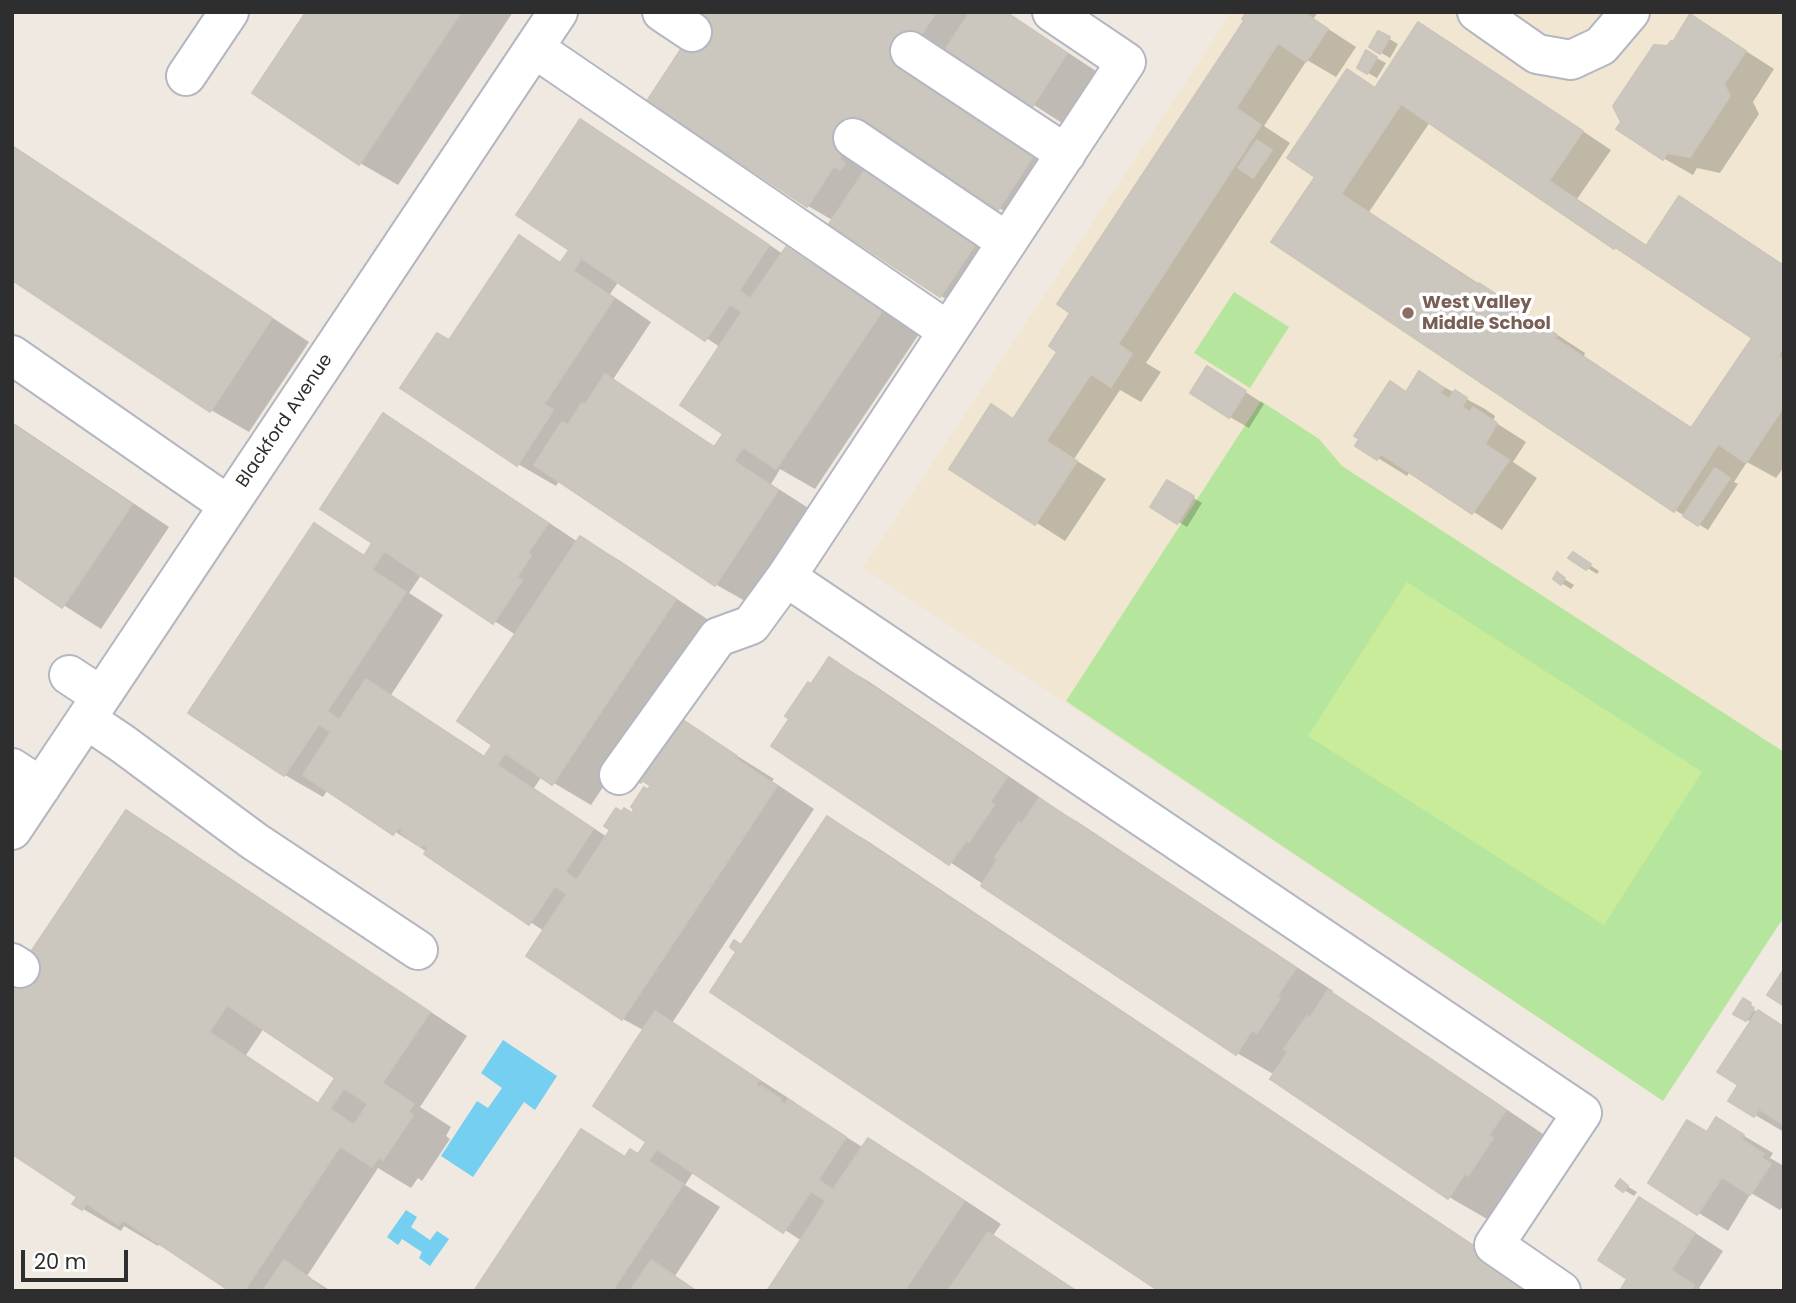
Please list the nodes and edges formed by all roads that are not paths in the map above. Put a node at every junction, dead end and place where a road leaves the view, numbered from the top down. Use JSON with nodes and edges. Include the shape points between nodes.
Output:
{"nodes":[{"id":1,"x":229,"y":12,"type":"edge"},
{"id":2,"x":558,"y":12,"type":"edge"},
{"id":3,"x":1052,"y":12,"type":"edge"},
{"id":4,"x":1477,"y":12,"type":"edge"},
{"id":5,"x":1630,"y":12,"type":"edge"},
{"id":6,"x":534,"y":48,"type":"junction"},
{"id":7,"x":910,"y":51,"type":"dead end"},
{"id":8,"x":186,"y":76,"type":"dead end"},
{"id":9,"x":853,"y":138,"type":"dead end"},
{"id":10,"x":1066,"y":154,"type":"junction"},
{"id":11,"x":1007,"y":242,"type":"junction"},
{"id":12,"x":948,"y":331,"type":"junction"},
{"id":13,"x":12,"y":355,"type":"edge"},
{"id":14,"x":228,"y":505,"type":"junction"},
{"id":15,"x":786,"y":577,"type":"junction"},
{"id":16,"x":69,"y":675,"type":"dead end"},
{"id":17,"x":93,"y":708,"type":"junction"},
{"id":18,"x":619,"y":775,"type":"dead end"},
{"id":19,"x":27,"y":778,"type":"edge"},
{"id":20,"x":12,"y":830,"type":"edge"},
{"id":21,"x":418,"y":950,"type":"dead end"},
{"id":22,"x":1562,"y":1291,"type":"edge"}],
"edges":[{"from":1,"to":8,"type":"street"},
{"from":2,"to":6,"type":"street","name":"Blackford Avenue"},
{"from":3,"to":10,"type":"street","via":[[1126,62]]},
{"from":4,"to":5,"type":"street","via":[[1537,54],[1571,60],[1601,46]]},
{"from":6,"to":12,"type":"street"},
{"from":6,"to":14,"type":"street","name":"Blackford Avenue"},
{"from":7,"to":10,"type":"street"},
{"from":9,"to":11,"type":"street"},
{"from":10,"to":11,"type":"street"},
{"from":11,"to":12,"type":"street"},
{"from":12,"to":15,"type":"street"},
{"from":13,"to":14,"type":"street"},
{"from":14,"to":17,"type":"street","name":"Blackford Avenue"},
{"from":15,"to":18,"type":"street","via":[[751,625],[718,637]]},
{"from":15,"to":22,"type":"street","via":[[1583,1113],[1494,1245]]},
{"from":16,"to":17,"type":"street"},
{"from":17,"to":19,"type":"street","name":"Blackford Avenue"},
{"from":17,"to":21,"type":"street","via":[[123,744],[254,841]]},
{"from":19,"to":20,"type":"street","name":"Blackford Avenue"}]}
